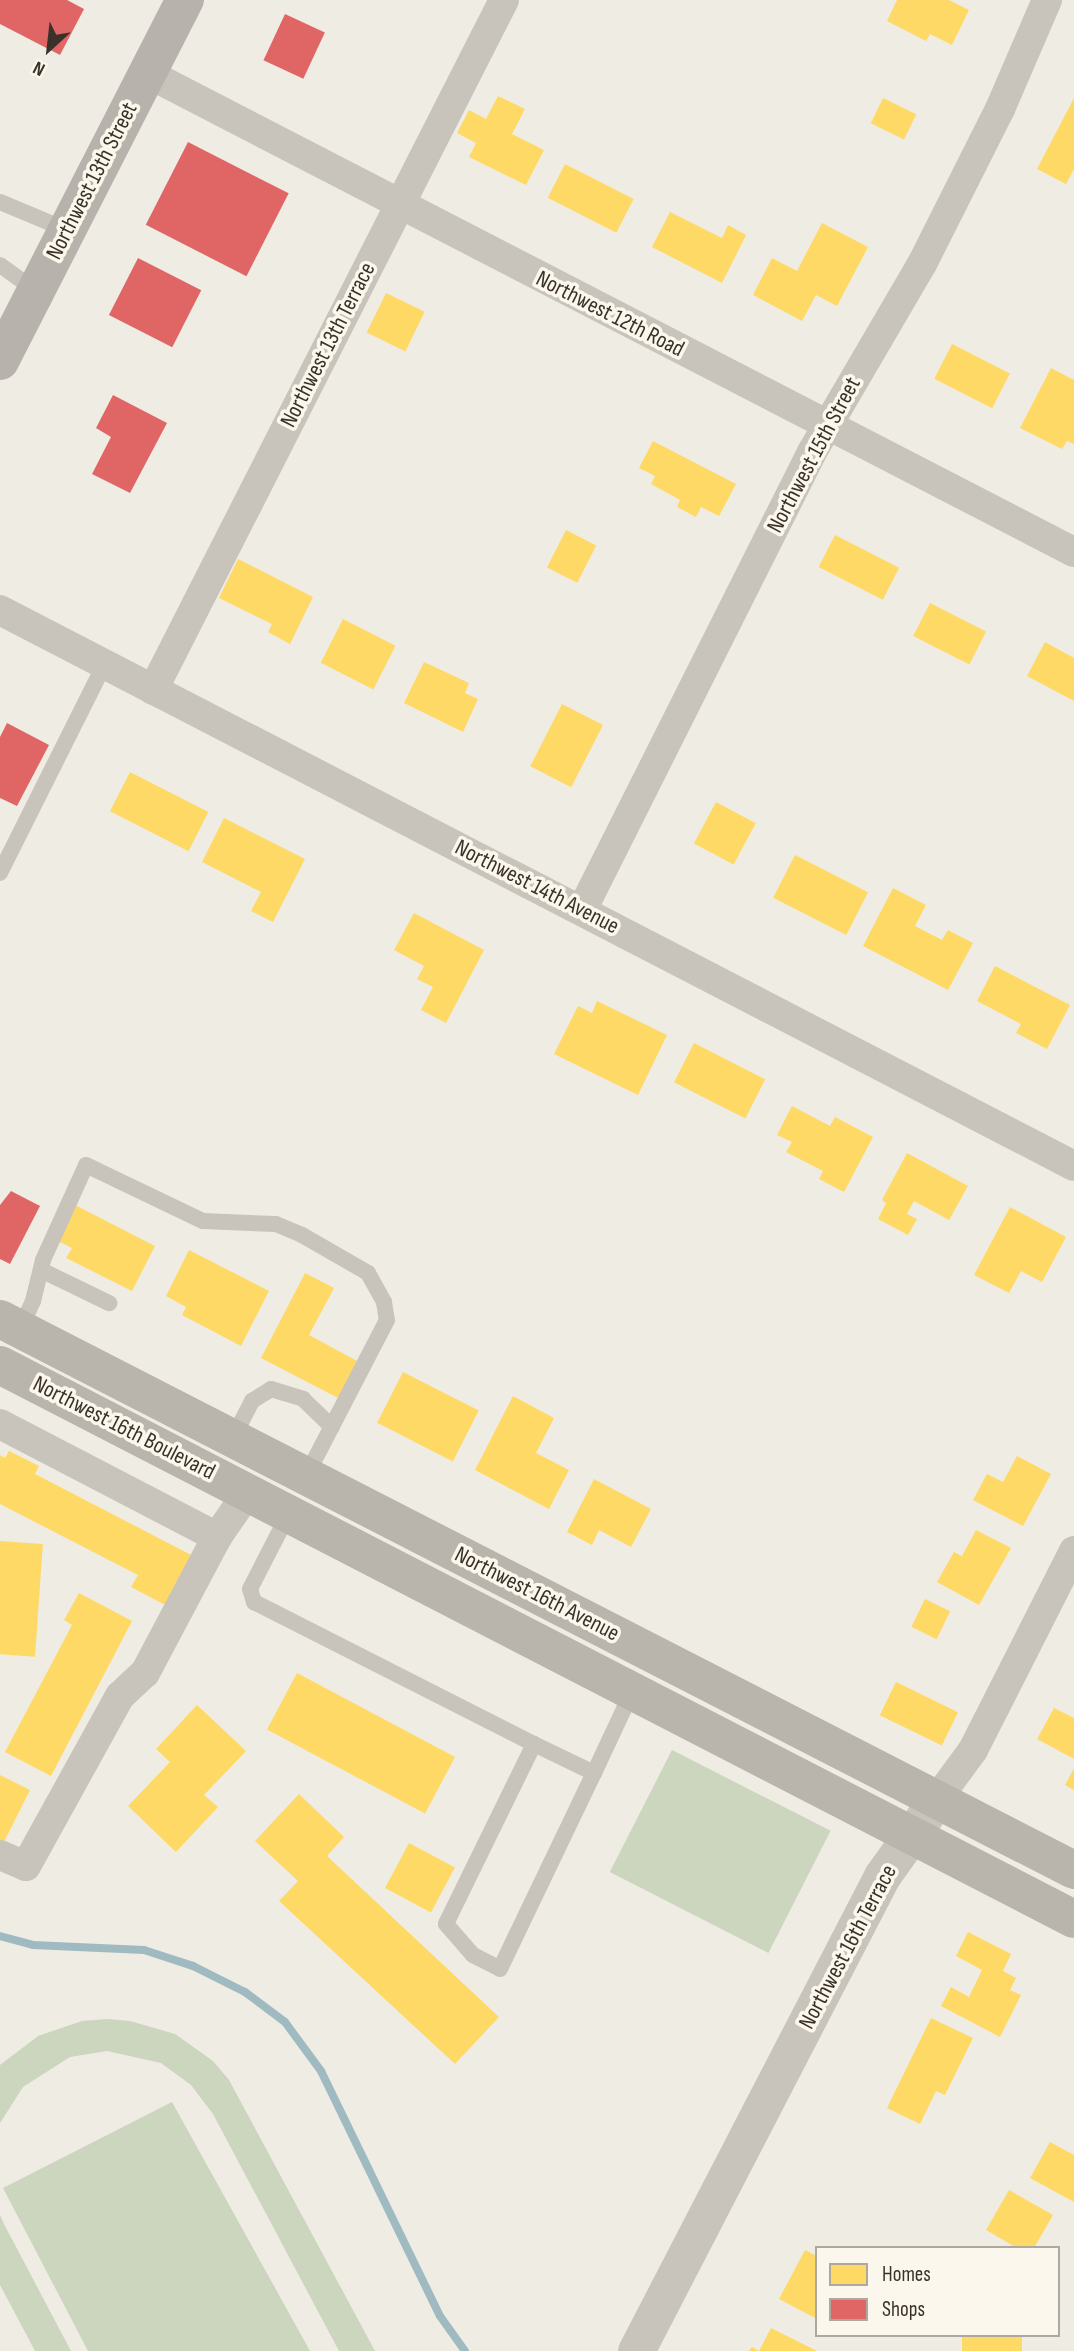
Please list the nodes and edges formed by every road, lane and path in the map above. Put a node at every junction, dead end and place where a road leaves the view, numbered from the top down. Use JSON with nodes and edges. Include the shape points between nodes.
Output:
{"nodes":[{"id":1,"x":504,"y":0,"type":"edge"},
{"id":2,"x":1047,"y":0,"type":"edge"},
{"id":3,"x":175,"y":3,"type":"edge"},
{"id":4,"x":147,"y":73,"type":"junction"},
{"id":5,"x":0,"y":202,"type":"edge"},
{"id":6,"x":399,"y":206,"type":"junction"},
{"id":7,"x":67,"y":230,"type":"junction"},
{"id":8,"x":0,"y":265,"type":"edge"},
{"id":9,"x":36,"y":291,"type":"junction"},
{"id":10,"x":0,"y":361,"type":"edge"},
{"id":11,"x":827,"y":426,"type":"junction"},
{"id":12,"x":1074,"y":552,"type":"edge"},
{"id":13,"x":0,"y":610,"type":"edge"},
{"id":14,"x":104,"y":665,"type":"junction"},
{"id":15,"x":153,"y":690,"type":"junction"},
{"id":16,"x":0,"y":873,"type":"edge"},
{"id":17,"x":582,"y":910,"type":"junction"},
{"id":18,"x":1074,"y":1166,"type":"edge"},
{"id":19,"x":41,"y":1270,"type":"junction"},
{"id":20,"x":109,"y":1303,"type":"dead end"},
{"id":21,"x":10,"y":1324,"type":"edge"},
{"id":22,"x":0,"y":1365,"type":"edge"},
{"id":23,"x":0,"y":1424,"type":"edge"},
{"id":24,"x":332,"y":1427,"type":"junction"},
{"id":25,"x":233,"y":1438,"type":"junction"},
{"id":26,"x":272,"y":1459,"type":"junction"},
{"id":27,"x":306,"y":1476,"type":"junction"},
{"id":28,"x":248,"y":1492,"type":"junction"},
{"id":29,"x":289,"y":1513,"type":"junction"},
{"id":30,"x":218,"y":1537,"type":"junction"},
{"id":31,"x":1074,"y":1551,"type":"edge"},
{"id":32,"x":516,"y":1584,"type":"junction"},
{"id":33,"x":491,"y":1618,"type":"junction"},
{"id":34,"x":632,"y":1691,"type":"junction"},
{"id":35,"x":534,"y":1744,"type":"junction"},
{"id":36,"x":594,"y":1773,"type":"junction"},
{"id":37,"x":937,"y":1800,"type":"junction"},
{"id":38,"x":911,"y":1836,"type":"junction"},
{"id":39,"x":0,"y":1855,"type":"edge"},
{"id":40,"x":1074,"y":1870,"type":"edge"},
{"id":41,"x":1074,"y":1919,"type":"edge"},
{"id":42,"x":636,"y":2351,"type":"edge"}],
"edges":[{"from":1,"to":6,"type":"street","name":"Northwest 13th Terrace"},
{"from":2,"to":11,"type":"street","name":"Northwest 15th Street","via":[[1000,109],[922,264]]},
{"from":3,"to":4,"type":"main road","name":"Northwest 13th Street"},
{"from":4,"to":6,"type":"street","name":"Northwest 12th Road"},
{"from":4,"to":7,"type":"main road","name":"Northwest 13th Street"},
{"from":5,"to":7,"type":"lane"},
{"from":6,"to":11,"type":"street","name":"Northwest 12th Road"},
{"from":6,"to":15,"type":"street","name":"Northwest 13th Terrace"},
{"from":7,"to":9,"type":"main road","name":"Northwest 13th Street"},
{"from":8,"to":9,"type":"lane"},
{"from":9,"to":10,"type":"main road","name":"Northwest 13th Street"},
{"from":11,"to":12,"type":"street","name":"Northwest 12th Road"},
{"from":11,"to":17,"type":"street","name":"Northwest 15th Street"},
{"from":13,"to":14,"type":"street","name":"Northwest 14th Avenue"},
{"from":14,"to":15,"type":"street","name":"Northwest 14th Avenue"},
{"from":14,"to":16,"type":"lane"},
{"from":15,"to":17,"type":"street","name":"Northwest 14th Avenue"},
{"from":17,"to":18,"type":"street","name":"Northwest 14th Avenue"},
{"from":19,"to":20,"type":"lane"},
{"from":19,"to":21,"type":"lane"},
{"from":19,"to":24,"type":"lane","via":[[86,1165],[203,1221],[276,1224],[302,1235],[369,1273],[384,1302],[387,1321]]},
{"from":21,"to":25,"type":"main road","name":"Northwest 16th Avenue"},
{"from":22,"to":28,"type":"main road","name":"Northwest 16th Boulevard"},
{"from":23,"to":30,"type":"street"},
{"from":24,"to":25,"type":"lane","via":[[303,1399],[271,1389],[252,1401]]},
{"from":24,"to":27,"type":"lane"},
{"from":25,"to":26,"type":"main road","name":"Northwest 16th Avenue"},
{"from":26,"to":27,"type":"main road","name":"Northwest 16th Avenue"},
{"from":26,"to":28,"type":"main road"},
{"from":27,"to":32,"type":"main road","name":"Northwest 16th Avenue"},
{"from":28,"to":29,"type":"main road","name":"Northwest 16th Avenue"},
{"from":28,"to":30,"type":"street"},
{"from":29,"to":33,"type":"main road","name":"Northwest 16th Avenue"},
{"from":29,"to":35,"type":"lane","via":[[250,1589],[254,1602]]},
{"from":30,"to":39,"type":"street","via":[[145,1673],[120,1696],[26,1866]]},
{"from":31,"to":37,"type":"street","name":"Northwest 16th Terrace","via":[[973,1750]]},
{"from":32,"to":33,"type":"main road"},
{"from":32,"to":37,"type":"main road","name":"Northwest 16th Avenue"},
{"from":33,"to":34,"type":"main road","name":"Northwest 16th Avenue"},
{"from":34,"to":36,"type":"lane"},
{"from":34,"to":38,"type":"main road","name":"Northwest 16th Avenue"},
{"from":35,"to":36,"type":"lane"},
{"from":35,"to":36,"type":"lane","via":[[446,1924],[473,1955],[500,1969]]},
{"from":37,"to":38,"type":"street","name":"Northwest 16th Terrace"},
{"from":37,"to":40,"type":"main road","name":"Northwest 16th Avenue"},
{"from":38,"to":41,"type":"main road","name":"Northwest 16th Avenue"},
{"from":38,"to":42,"type":"street","name":"Northwest 16th Terrace","via":[[882,1876]]}]}
